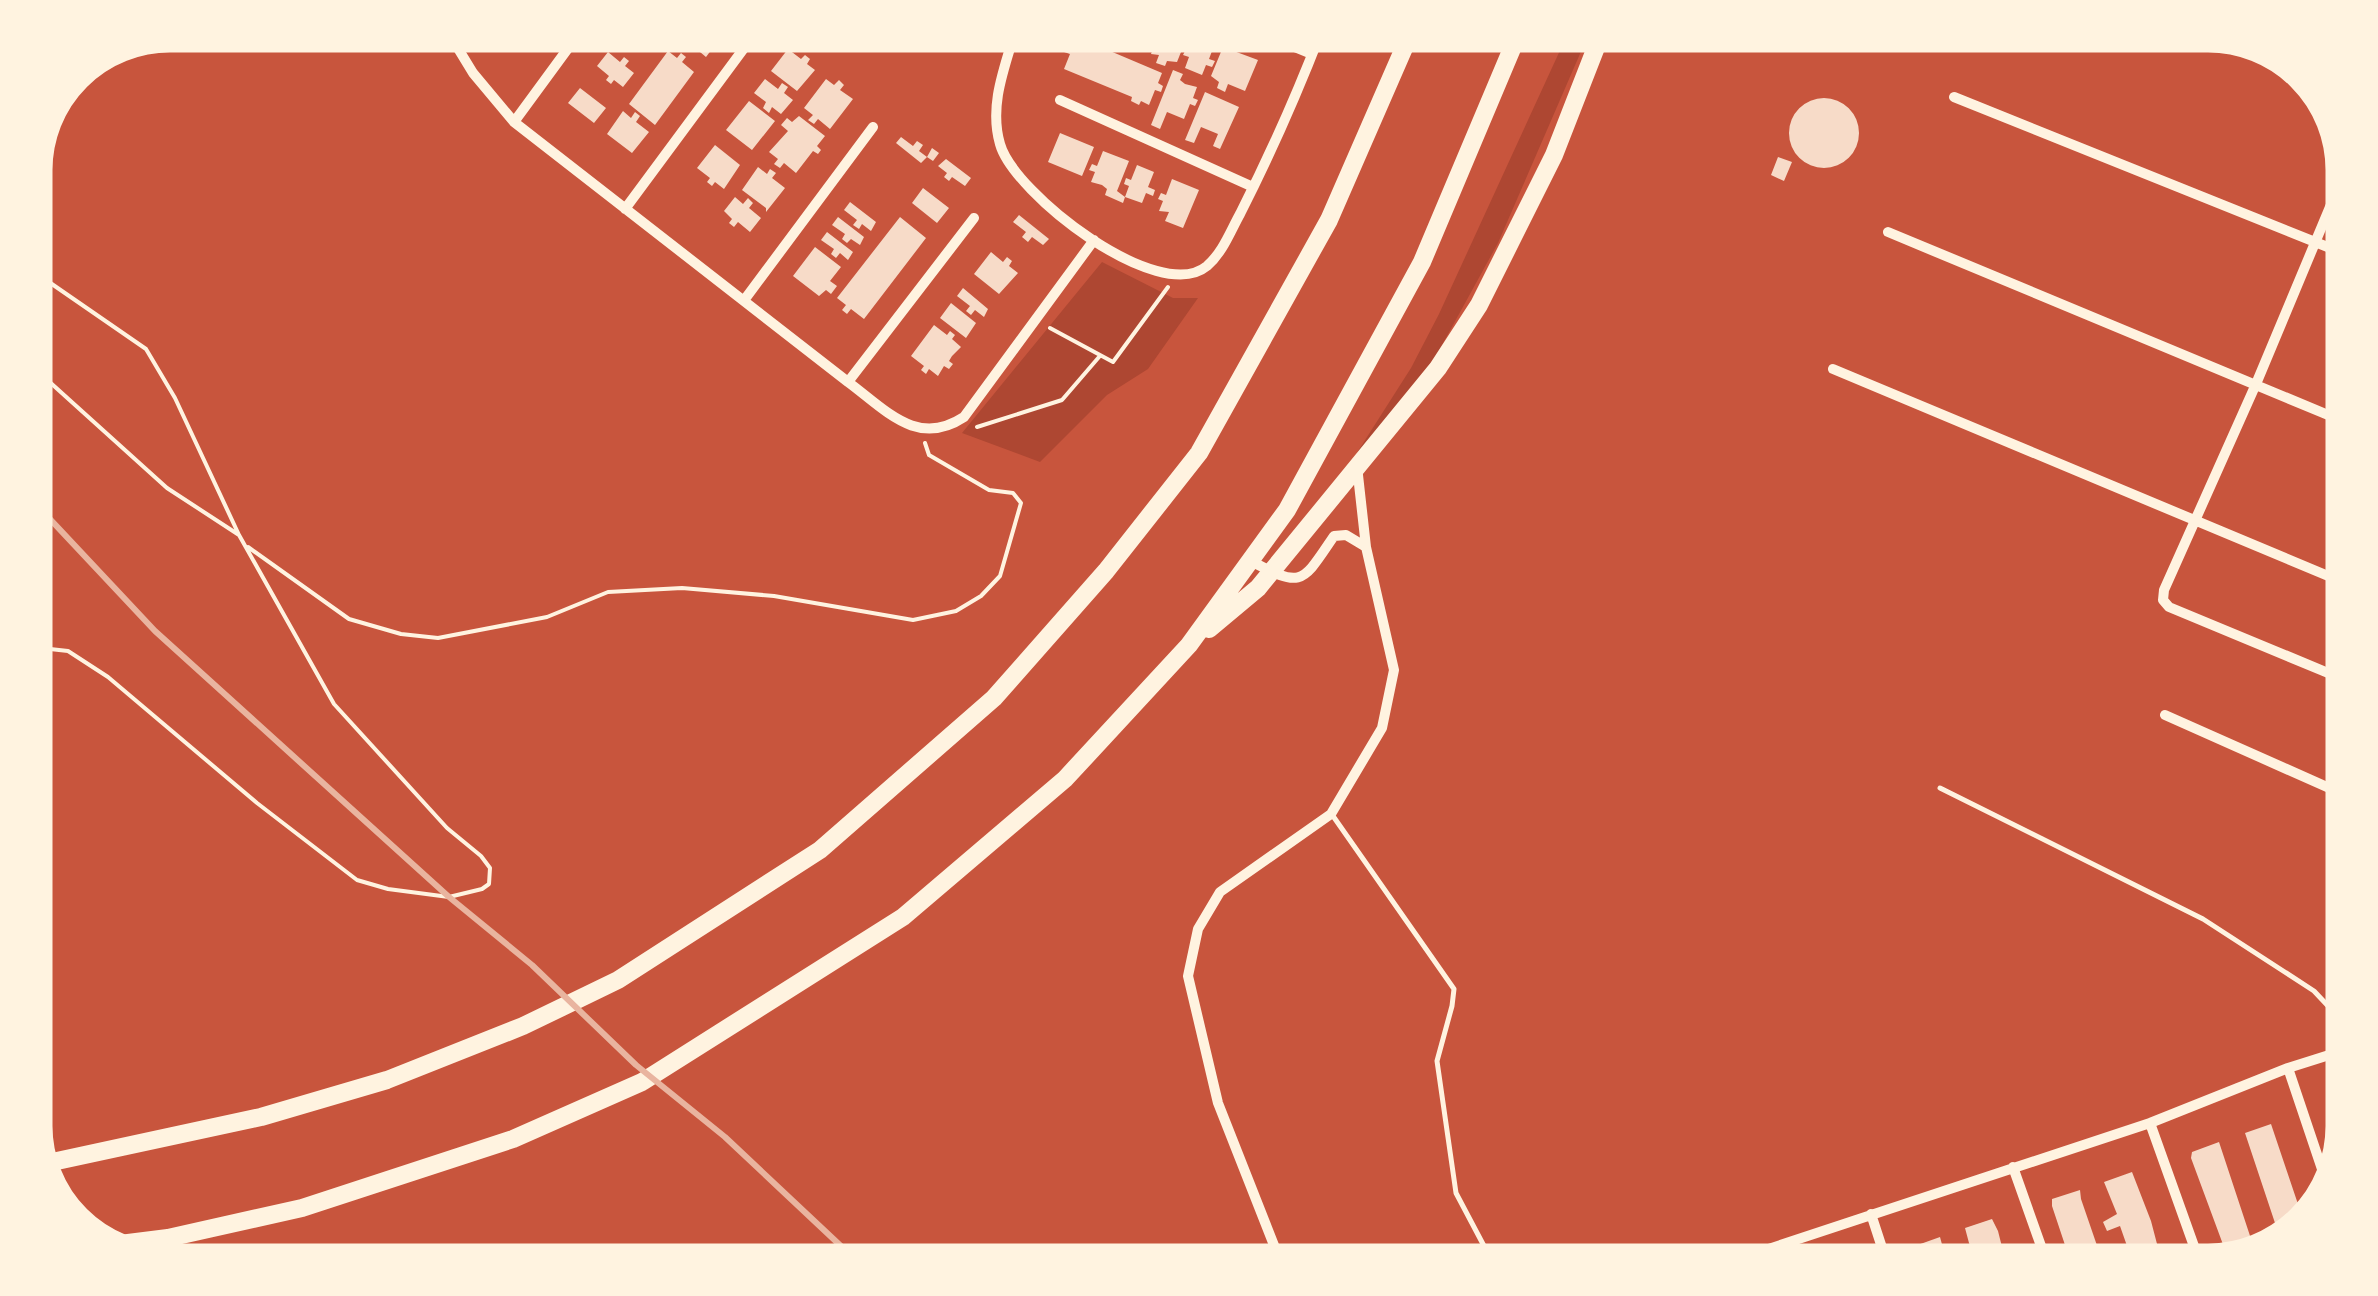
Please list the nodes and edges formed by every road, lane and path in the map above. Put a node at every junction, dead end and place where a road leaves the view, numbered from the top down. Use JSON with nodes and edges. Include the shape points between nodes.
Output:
{"nodes":[{"id":1,"x":459,"y":50,"type":"edge"},
{"id":2,"x":567,"y":50,"type":"edge"},
{"id":3,"x":743,"y":50,"type":"edge"},
{"id":4,"x":1010,"y":50,"type":"edge"},
{"id":5,"x":1302,"y":50,"type":"edge"},
{"id":6,"x":1314,"y":50,"type":"edge"},
{"id":7,"x":1402,"y":50,"type":"edge"},
{"id":8,"x":1511,"y":50,"type":"edge"},
{"id":9,"x":1595,"y":50,"type":"edge"},
{"id":10,"x":1312,"y":54,"type":"junction"},
{"id":11,"x":1954,"y":97,"type":"dead end"},
{"id":12,"x":1060,"y":100,"type":"dead end"},
{"id":13,"x":514,"y":122,"type":"junction"},
{"id":14,"x":872,"y":127,"type":"dead end"},
{"id":15,"x":1253,"y":187,"type":"junction"},
{"id":16,"x":625,"y":209,"type":"junction"},
{"id":17,"x":2328,"y":213,"type":"edge"},
{"id":18,"x":974,"y":218,"type":"dead end"},
{"id":19,"x":1888,"y":232,"type":"dead end"},
{"id":20,"x":1094,"y":240,"type":"junction"},
{"id":21,"x":2316,"y":242,"type":"junction"},
{"id":22,"x":2328,"y":247,"type":"edge"},
{"id":23,"x":1176,"y":276,"type":"junction"},
{"id":24,"x":50,"y":283,"type":"edge"},
{"id":25,"x":745,"y":300,"type":"junction"},
{"id":26,"x":1037,"y":320,"type":"junction"},
{"id":27,"x":1100,"y":356,"type":"junction"},
{"id":28,"x":1833,"y":370,"type":"dead end"},
{"id":29,"x":50,"y":382,"type":"edge"},
{"id":30,"x":848,"y":382,"type":"junction"},
{"id":31,"x":2256,"y":384,"type":"junction"},
{"id":32,"x":2328,"y":415,"type":"edge"},
{"id":33,"x":952,"y":424,"type":"junction"},
{"id":34,"x":921,"y":430,"type":"junction"},
{"id":35,"x":1357,"y":465,"type":"junction"},
{"id":36,"x":2195,"y":522,"type":"junction"},
{"id":37,"x":238,"y":534,"type":"junction"},
{"id":38,"x":244,"y":544,"type":"junction"},
{"id":39,"x":1366,"y":547,"type":"junction"},
{"id":40,"x":1250,"y":561,"type":"junction"},
{"id":41,"x":1270,"y":572,"type":"junction"},
{"id":42,"x":2328,"y":576,"type":"edge"},
{"id":43,"x":1189,"y":645,"type":"junction"},
{"id":44,"x":50,"y":649,"type":"edge"},
{"id":45,"x":2328,"y":673,"type":"edge"},
{"id":46,"x":2164,"y":716,"type":"dead end"},
{"id":47,"x":2328,"y":787,"type":"edge"},
{"id":48,"x":1940,"y":788,"type":"dead end"},
{"id":49,"x":1331,"y":814,"type":"junction"},
{"id":50,"x":2328,"y":1005,"type":"edge"},
{"id":51,"x":2328,"y":1056,"type":"edge"},
{"id":52,"x":2288,"y":1068,"type":"junction"},
{"id":53,"x":2150,"y":1123,"type":"junction"},
{"id":54,"x":55,"y":1161,"type":"edge"},
{"id":55,"x":2013,"y":1166,"type":"junction"},
{"id":56,"x":2321,"y":1168,"type":"edge"},
{"id":57,"x":1871,"y":1214,"type":"junction"},
{"id":58,"x":138,"y":1242,"type":"edge"},
{"id":59,"x":1274,"y":1246,"type":"edge"},
{"id":60,"x":1484,"y":1246,"type":"edge"},
{"id":61,"x":1778,"y":1246,"type":"edge"},
{"id":62,"x":1882,"y":1246,"type":"edge"},
{"id":63,"x":2041,"y":1246,"type":"edge"},
{"id":64,"x":2194,"y":1246,"type":"edge"}],
"edges":[{"from":1,"to":13,"type":"street"},
{"from":2,"to":13,"type":"street"},
{"from":3,"to":16,"type":"street"},
{"from":4,"to":20,"type":"street","via":[[997,93],[1000,146],[1023,183]]},
{"from":5,"to":10,"type":"street"},
{"from":6,"to":10,"type":"street"},
{"from":7,"to":54,"type":"highway","via":[[1329,220],[1199,454],[994,698],[820,850],[618,980],[523,1026],[387,1080],[261,1117]]},
{"from":8,"to":40,"type":"highway","via":[[1422,262],[1287,510]]},
{"from":9,"to":35,"type":"highway","via":[[1554,155],[1479,305],[1438,368]]},
{"from":10,"to":15,"type":"street"},
{"from":11,"to":21,"type":"street"},
{"from":12,"to":15,"type":"street"},
{"from":13,"to":16,"type":"street"},
{"from":14,"to":25,"type":"street"},
{"from":15,"to":23,"type":"street","via":[[1220,252],[1194,274]]},
{"from":16,"to":25,"type":"street"},
{"from":17,"to":21,"type":"street"},
{"from":18,"to":30,"type":"street"},
{"from":19,"to":31,"type":"street"},
{"from":20,"to":23,"type":"street","via":[[1134,264]]},
{"from":20,"to":26,"type":"street"},
{"from":21,"to":22,"type":"street"},
{"from":21,"to":31,"type":"street"},
{"from":23,"to":27,"type":"path","via":[[1113,362]]},
{"from":24,"to":37,"type":"path","via":[[146,348]]},
{"from":25,"to":30,"type":"street"},
{"from":26,"to":27,"type":"path"},
{"from":26,"to":33,"type":"street","via":[[979,400]]},
{"from":27,"to":33,"type":"path","via":[[1062,400],[975,427]]},
{"from":28,"to":36,"type":"street"},
{"from":29,"to":37,"type":"path","via":[[167,488]]},
{"from":30,"to":34,"type":"street"},
{"from":31,"to":32,"type":"street"},
{"from":31,"to":36,"type":"street"},
{"from":33,"to":34,"type":"street"},
{"from":34,"to":38,"type":"path","via":[[929,455],[989,490],[1013,492],[1021,503],[1000,576],[956,611],[913,620],[682,588],[608,592],[547,618],[438,638],[401,634],[348,618]]},
{"from":35,"to":39,"type":"street"},
{"from":35,"to":41,"type":"highway"},
{"from":36,"to":42,"type":"street"},
{"from":36,"to":45,"type":"street","via":[[2163,600]]},
{"from":37,"to":38,"type":"path"},
{"from":38,"to":44,"type":"path","via":[[334,704],[490,868],[482,889],[449,897],[356,880],[108,677],[68,651]]},
{"from":39,"to":41,"type":"street","via":[[1340,534],[1298,580]]},
{"from":39,"to":49,"type":"street","via":[[1394,670],[1382,728]]},
{"from":40,"to":41,"type":"street"},
{"from":40,"to":43,"type":"highway"},
{"from":41,"to":43,"type":"highway"},
{"from":43,"to":58,"type":"highway","via":[[1065,778],[902,916],[642,1082],[445,1163],[302,1208]]},
{"from":46,"to":47,"type":"street"},
{"from":48,"to":50,"type":"lane","via":[[2203,919]]},
{"from":49,"to":59,"type":"street","via":[[1220,892],[1198,929],[1188,976],[1218,1104]]},
{"from":49,"to":60,"type":"lane","via":[[1454,989],[1437,1061],[1456,1193]]},
{"from":51,"to":52,"type":"street"},
{"from":52,"to":53,"type":"street"},
{"from":52,"to":56,"type":"street"},
{"from":53,"to":55,"type":"street"},
{"from":53,"to":64,"type":"street"},
{"from":55,"to":57,"type":"street"},
{"from":55,"to":63,"type":"street"},
{"from":57,"to":61,"type":"street"},
{"from":57,"to":62,"type":"street"}]}
